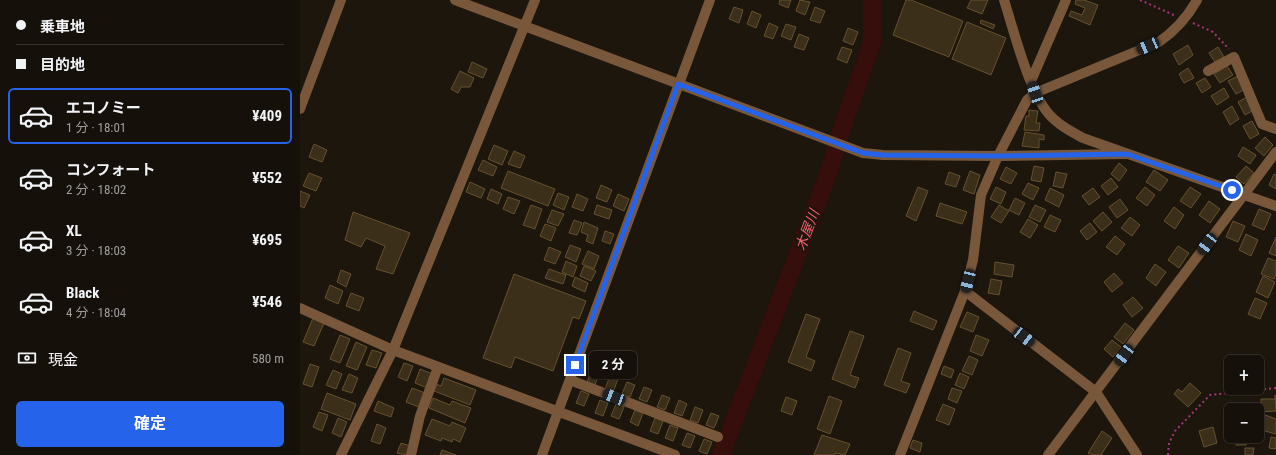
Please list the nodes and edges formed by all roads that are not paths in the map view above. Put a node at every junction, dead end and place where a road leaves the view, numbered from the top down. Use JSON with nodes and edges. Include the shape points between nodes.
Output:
{"nodes":[{"id":1,"x":341,"y":0,"type":"edge"},
{"id":2,"x":455,"y":0,"type":"edge"},
{"id":3,"x":535,"y":0,"type":"edge"},
{"id":4,"x":710,"y":0,"type":"edge"},
{"id":5,"x":1004,"y":0,"type":"edge"},
{"id":6,"x":1066,"y":0,"type":"edge"},
{"id":7,"x":1197,"y":0,"type":"edge"},
{"id":8,"x":525,"y":26,"type":"junction"},
{"id":9,"x":1208,"y":71,"type":"dead end"},
{"id":10,"x":1031,"y":81,"type":"junction"},
{"id":11,"x":678,"y":84,"type":"junction"},
{"id":12,"x":1035,"y":93,"type":"junction"},
{"id":13,"x":300,"y":109,"type":"edge"},
{"id":14,"x":1276,"y":129,"type":"edge"},
{"id":15,"x":1276,"y":152,"type":"edge"},
{"id":16,"x":1127,"y":154,"type":"junction"},
{"id":17,"x":998,"y":156,"type":"junction"},
{"id":18,"x":1245,"y":195,"type":"junction"},
{"id":19,"x":1276,"y":206,"type":"edge"},
{"id":20,"x":965,"y":291,"type":"junction"},
{"id":21,"x":300,"y":308,"type":"edge"},
{"id":22,"x":393,"y":350,"type":"junction"},
{"id":23,"x":438,"y":367,"type":"junction"},
{"id":24,"x":570,"y":380,"type":"junction"},
{"id":25,"x":1096,"y":392,"type":"junction"},
{"id":26,"x":558,"y":412,"type":"junction"},
{"id":27,"x":718,"y":438,"type":"dead end"},
{"id":28,"x":341,"y":455,"type":"edge"},
{"id":29,"x":411,"y":455,"type":"edge"},
{"id":30,"x":542,"y":455,"type":"edge"},
{"id":31,"x":675,"y":455,"type":"edge"},
{"id":32,"x":900,"y":455,"type":"edge"},
{"id":33,"x":1048,"y":455,"type":"edge"},
{"id":34,"x":1137,"y":455,"type":"edge"}],
"edges":[{"from":1,"to":13,"type":"street"},
{"from":2,"to":8,"type":"street"},
{"from":3,"to":8,"type":"street"},
{"from":4,"to":11,"type":"street"},
{"from":5,"to":10,"type":"street"},
{"from":6,"to":10,"type":"street"},
{"from":7,"to":12,"type":"street","via":[[1186,20],[1174,32],[1158,42]]},
{"from":8,"to":11,"type":"street"},
{"from":8,"to":22,"type":"street"},
{"from":9,"to":14,"type":"street","via":[[1234,57],[1262,124]]},
{"from":10,"to":12,"type":"street"},
{"from":11,"to":17,"type":"street","via":[[863,153]]},
{"from":11,"to":24,"type":"street"},
{"from":12,"to":16,"type":"street","via":[[1060,125],[1082,138]]},
{"from":12,"to":17,"type":"street","via":[[1027,100]]},
{"from":15,"to":18,"type":"street"},
{"from":16,"to":17,"type":"street"},
{"from":16,"to":18,"type":"street"},
{"from":17,"to":20,"type":"street","via":[[981,195],[973,260]]},
{"from":18,"to":19,"type":"street"},
{"from":18,"to":25,"type":"street"},
{"from":20,"to":25,"type":"street"},
{"from":20,"to":32,"type":"street"},
{"from":21,"to":22,"type":"street"},
{"from":22,"to":23,"type":"street"},
{"from":22,"to":28,"type":"street"},
{"from":23,"to":26,"type":"street"},
{"from":23,"to":29,"type":"street","via":[[420,416]]},
{"from":24,"to":26,"type":"street"},
{"from":24,"to":27,"type":"street"},
{"from":25,"to":33,"type":"street"},
{"from":25,"to":34,"type":"street"},
{"from":26,"to":30,"type":"street"},
{"from":26,"to":31,"type":"street"}]}
